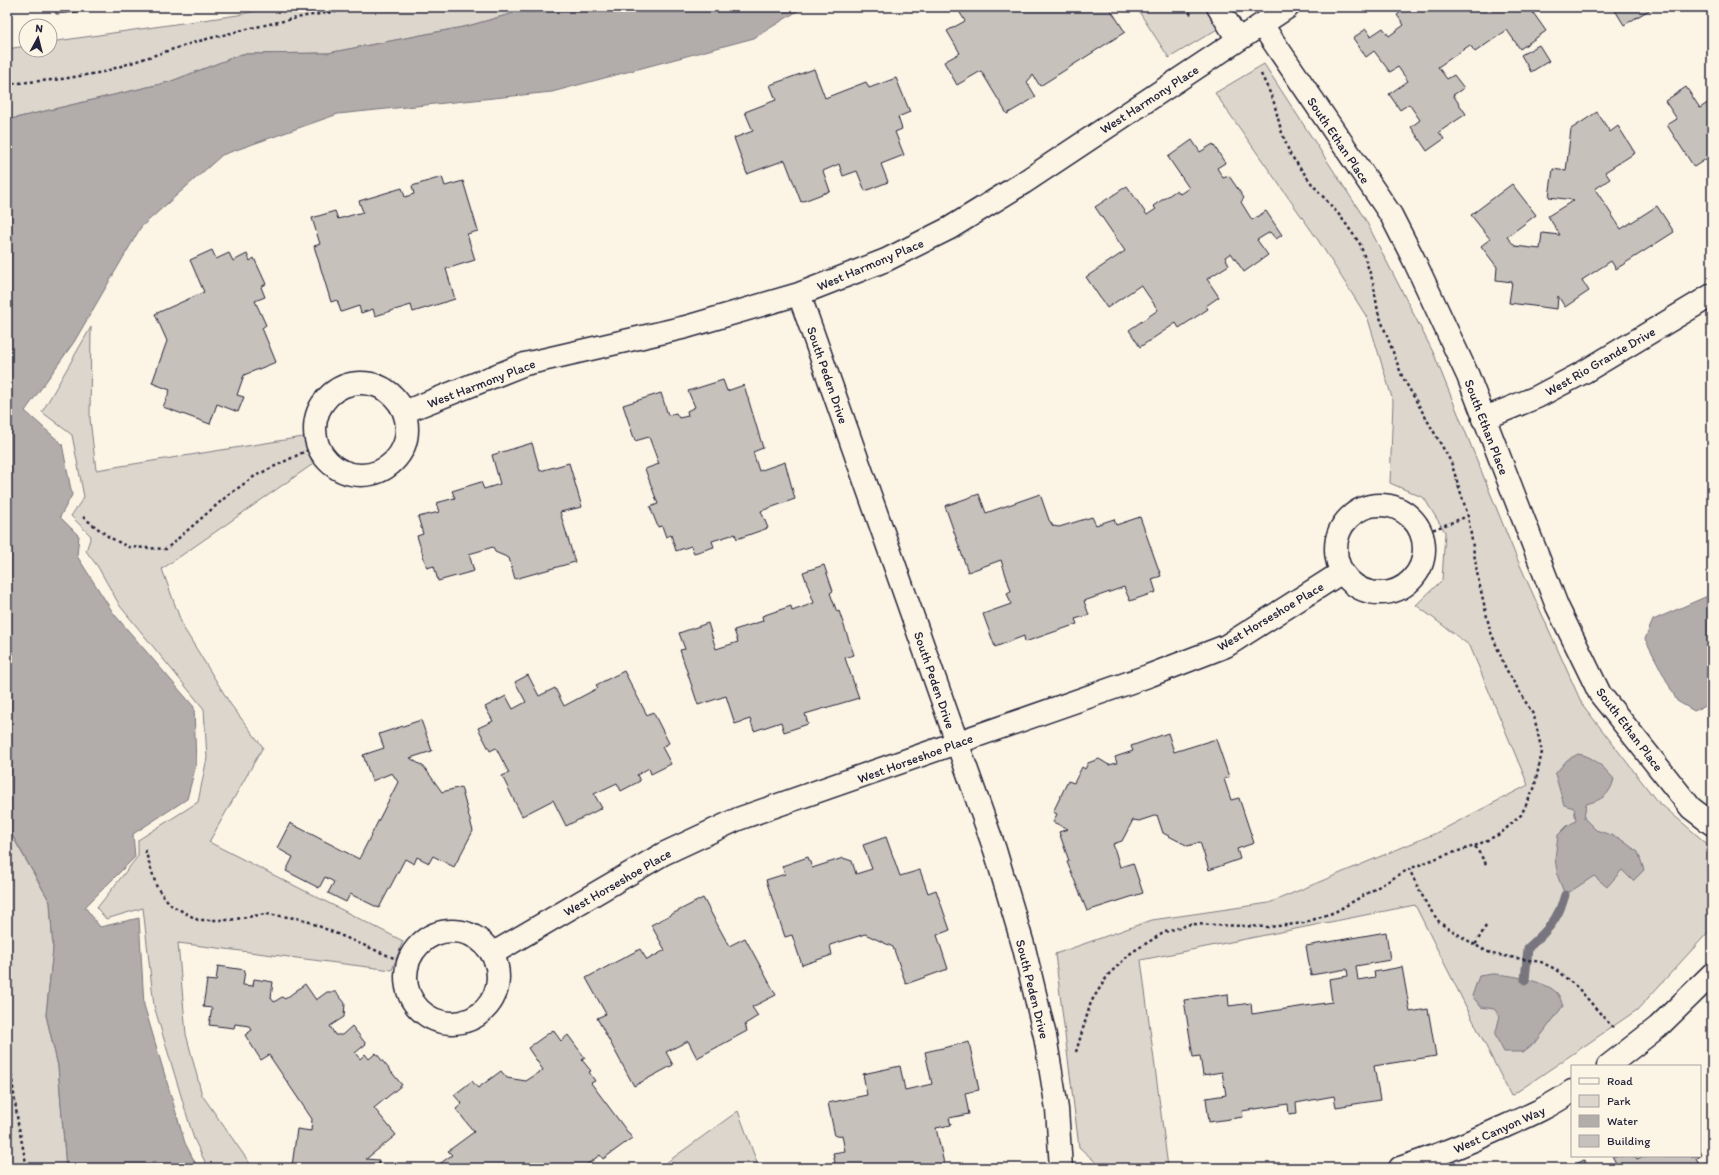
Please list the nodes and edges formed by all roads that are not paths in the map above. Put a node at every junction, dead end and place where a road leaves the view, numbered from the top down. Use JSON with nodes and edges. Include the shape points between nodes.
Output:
{"nodes":[{"id":1,"x":1218,"y":7,"type":"edge"},
{"id":2,"x":1287,"y":7,"type":"edge"},
{"id":3,"x":1262,"y":25,"type":"junction"},
{"id":4,"x":1238,"y":40,"type":"junction"},
{"id":5,"x":799,"y":294,"type":"junction"},
{"id":6,"x":1712,"y":295,"type":"edge"},
{"id":7,"x":404,"y":412,"type":"junction"},
{"id":8,"x":1483,"y":418,"type":"junction"},
{"id":9,"x":1342,"y":572,"type":"junction"},
{"id":10,"x":958,"y":743,"type":"junction"},
{"id":11,"x":1712,"y":824,"type":"edge"},
{"id":12,"x":492,"y":954,"type":"junction"},
{"id":13,"x":1712,"y":974,"type":"edge"},
{"id":14,"x":1609,"y":1065,"type":"edge"},
{"id":15,"x":1571,"y":1092,"type":"edge"},
{"id":16,"x":1061,"y":1168,"type":"edge"},
{"id":17,"x":1400,"y":1168,"type":"edge"}],
"edges":[{"from":1,"to":4,"type":"street"},
{"from":2,"to":3,"type":"street","name":"West Harmony Place"},
{"from":3,"to":4,"type":"street","name":"West Harmony Place"},
{"from":3,"to":8,"type":"street","name":"South Ethan Place","via":[[1391,215],[1468,376]]},
{"from":4,"to":5,"type":"street","name":"West Harmony Place","via":[[1023,183],[950,228],[886,260]]},
{"from":5,"to":7,"type":"street","name":"West Harmony Place","via":[[686,327],[525,364]]},
{"from":5,"to":10,"type":"street","name":"South Peden Drive"},
{"from":6,"to":8,"type":"street","name":"West Rio Grande Drive","via":[[1584,372],[1537,397]]},
{"from":7,"to":7,"type":"street","via":[[407,437],[401,452],[391,464],[377,473],[361,476],[346,473],[332,465],[321,453],[315,437],[318,410],[326,398],[338,389],[365,382],[379,386],[391,394]]},
{"from":8,"to":11,"type":"street","name":"South Ethan Place","via":[[1557,606],[1600,694],[1691,808]]},
{"from":9,"to":9,"type":"street","via":[[1337,560],[1336,546],[1339,533],[1355,512],[1381,505],[1394,507],[1416,522],[1422,534],[1423,563],[1416,576],[1406,586],[1378,594],[1351,583]]},
{"from":9,"to":10,"type":"street","name":"West Horseshoe Place","via":[[1226,646]]},
{"from":10,"to":12,"type":"street","name":"West Horseshoe Place","via":[[738,819],[663,854]]},
{"from":10,"to":16,"type":"street","name":"South Peden Drive","via":[[995,850],[1024,948],[1049,1058],[1057,1109]]},
{"from":12,"to":12,"type":"street","via":[[498,969],[498,985],[492,1000],[482,1013],[468,1021],[452,1024],[436,1021],[422,1013],[412,1001],[406,986],[406,972],[417,946],[428,937],[442,932],[470,934],[482,942]]},
{"from":13,"to":14,"type":"street","via":[[1658,1027]]},
{"from":15,"to":17,"type":"street","name":"West Canyon Way","via":[[1551,1106],[1487,1135]]}]}
